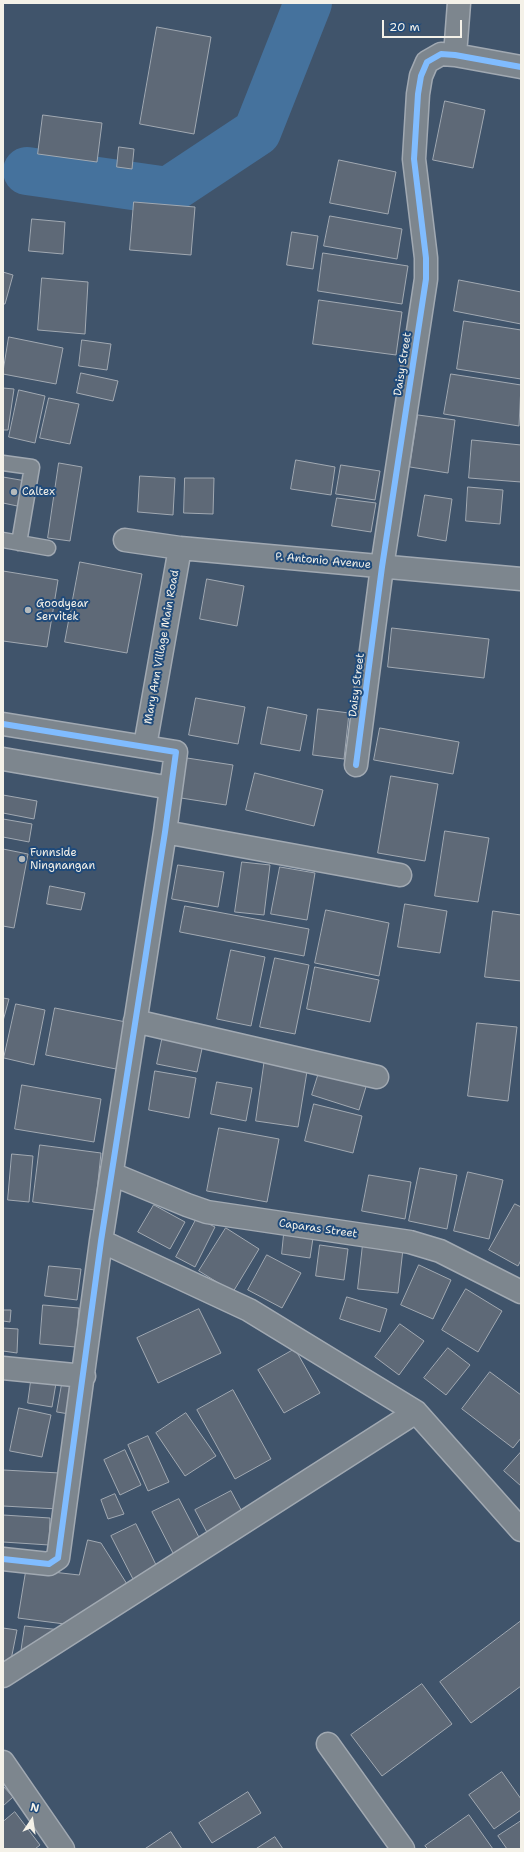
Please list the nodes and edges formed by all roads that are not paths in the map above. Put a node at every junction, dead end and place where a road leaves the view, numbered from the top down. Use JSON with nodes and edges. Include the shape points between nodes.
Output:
{"nodes":[{"id":1,"x":459,"y":3,"type":"edge"},
{"id":2,"x":455,"y":55,"type":"junction"},
{"id":3,"x":521,"y":67,"type":"edge"},
{"id":4,"x":3,"y":462,"type":"edge"},
{"id":5,"x":3,"y":540,"type":"edge"},
{"id":6,"x":125,"y":540,"type":"dead end"},
{"id":7,"x":19,"y":543,"type":"junction"},
{"id":8,"x":48,"y":548,"type":"dead end"},
{"id":9,"x":180,"y":548,"type":"junction"},
{"id":10,"x":382,"y":566,"type":"junction"},
{"id":11,"x":521,"y":579,"type":"edge"},
{"id":12,"x":3,"y":724,"type":"edge"},
{"id":13,"x":144,"y":746,"type":"junction"},
{"id":14,"x":3,"y":759,"type":"edge"},
{"id":15,"x":356,"y":765,"type":"dead end"},
{"id":16,"x":170,"y":788,"type":"junction"},
{"id":17,"x":165,"y":832,"type":"junction"},
{"id":18,"x":400,"y":875,"type":"dead end"},
{"id":19,"x":135,"y":1021,"type":"junction"},
{"id":20,"x":377,"y":1077,"type":"dead end"},
{"id":21,"x":112,"y":1174,"type":"junction"},
{"id":22,"x":101,"y":1241,"type":"junction"},
{"id":23,"x":521,"y":1292,"type":"edge"},
{"id":24,"x":3,"y":1368,"type":"edge"},
{"id":25,"x":84,"y":1376,"type":"junction"},
{"id":26,"x":416,"y":1412,"type":"junction"},
{"id":27,"x":521,"y":1530,"type":"edge"},
{"id":28,"x":3,"y":1559,"type":"edge"},
{"id":29,"x":3,"y":1676,"type":"edge"},
{"id":30,"x":328,"y":1744,"type":"dead end"},
{"id":31,"x":3,"y":1762,"type":"edge"},
{"id":32,"x":63,"y":1849,"type":"edge"},
{"id":33,"x":403,"y":1849,"type":"edge"}],
"edges":[{"from":1,"to":2,"type":"street"},
{"from":2,"to":3,"type":"street","name":"Daisy Street"},
{"from":2,"to":10,"type":"street","name":"Daisy Street","via":[[441,54],[427,62],[418,94],[414,159],[426,258],[426,279]]},
{"from":4,"to":7,"type":"lane","via":[[32,467]]},
{"from":5,"to":7,"type":"lane"},
{"from":6,"to":9,"type":"street","name":"P. Antonio Avenue"},
{"from":7,"to":8,"type":"lane"},
{"from":9,"to":10,"type":"street","name":"P. Antonio Avenue"},
{"from":9,"to":13,"type":"street","name":"Mary Ann Village Main Road"},
{"from":10,"to":11,"type":"street","name":"P. Antonio Avenue"},
{"from":10,"to":15,"type":"street","name":"Daisy Street"},
{"from":12,"to":13,"type":"street"},
{"from":13,"to":16,"type":"street","via":[[176,752]]},
{"from":14,"to":16,"type":"street"},
{"from":16,"to":17,"type":"street"},
{"from":17,"to":18,"type":"street"},
{"from":17,"to":19,"type":"street"},
{"from":19,"to":20,"type":"street"},
{"from":19,"to":21,"type":"street"},
{"from":21,"to":22,"type":"street"},
{"from":21,"to":23,"type":"street","name":"Caparas Street","via":[[207,1212],[410,1242],[440,1251]]},
{"from":22,"to":25,"type":"street"},
{"from":22,"to":26,"type":"street","via":[[249,1310]]},
{"from":24,"to":25,"type":"street"},
{"from":25,"to":28,"type":"street","via":[[58,1558],[49,1564]]},
{"from":26,"to":27,"type":"street"},
{"from":26,"to":29,"type":"street"},
{"from":30,"to":33,"type":"street"},
{"from":31,"to":32,"type":"street"}]}
